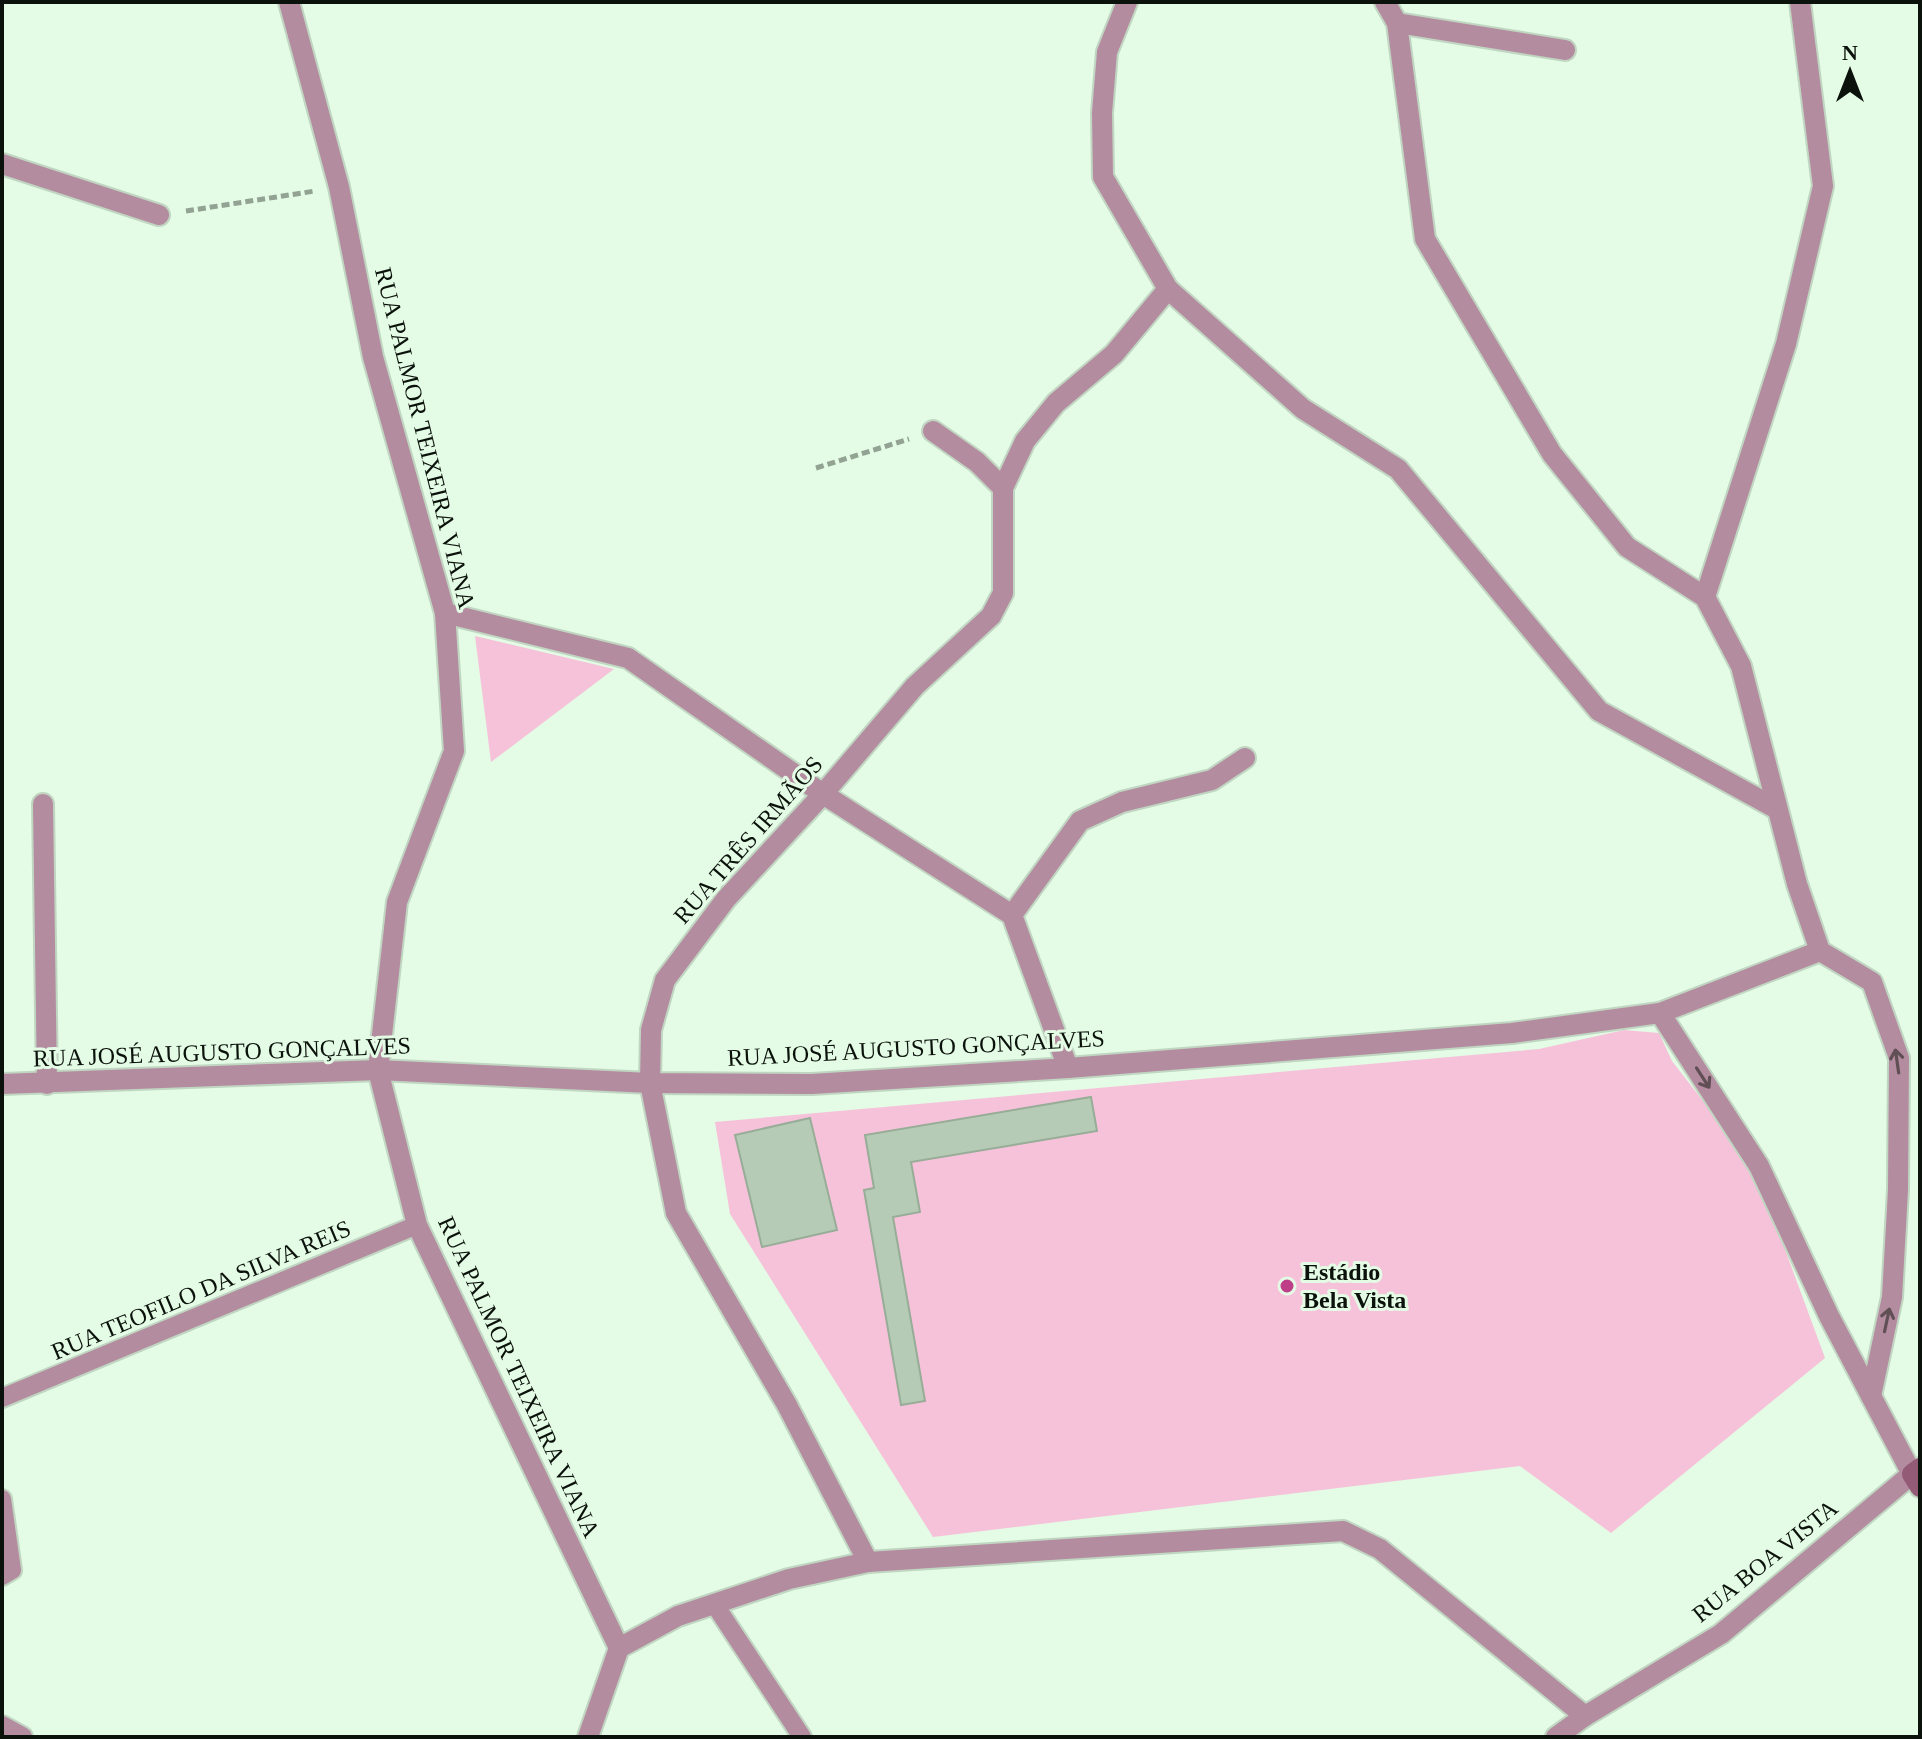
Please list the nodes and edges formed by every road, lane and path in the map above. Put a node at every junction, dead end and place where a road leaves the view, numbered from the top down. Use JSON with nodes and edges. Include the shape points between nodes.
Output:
{"nodes":[{"id":1,"x":289,"y":2,"type":"edge"},
{"id":2,"x":1127,"y":2,"type":"edge"},
{"id":3,"x":1385,"y":2,"type":"edge"},
{"id":4,"x":1800,"y":2,"type":"edge"},
{"id":5,"x":1397,"y":23,"type":"junction"},
{"id":6,"x":1565,"y":50,"type":"dead end"},
{"id":7,"x":2,"y":164,"type":"edge"},
{"id":8,"x":339,"y":187,"type":"junction"},
{"id":9,"x":159,"y":215,"type":"joint"},
{"id":10,"x":1168,"y":289,"type":"junction"},
{"id":11,"x":933,"y":431,"type":"joint"},
{"id":12,"x":816,"y":468,"type":"dead end"},
{"id":13,"x":1003,"y":488,"type":"junction"},
{"id":14,"x":1705,"y":597,"type":"junction"},
{"id":15,"x":445,"y":613,"type":"junction"},
{"id":16,"x":1245,"y":758,"type":"dead end"},
{"id":17,"x":823,"y":794,"type":"junction"},
{"id":18,"x":43,"y":804,"type":"dead end"},
{"id":19,"x":1777,"y":809,"type":"junction"},
{"id":20,"x":1012,"y":915,"type":"junction"},
{"id":21,"x":1820,"y":951,"type":"junction"},
{"id":22,"x":1660,"y":1013,"type":"junction"},
{"id":23,"x":1068,"y":1068,"type":"junction"},
{"id":24,"x":378,"y":1070,"type":"junction"},
{"id":25,"x":650,"y":1083,"type":"junction"},
{"id":26,"x":2,"y":1084,"type":"edge"},
{"id":27,"x":47,"y":1084,"type":"junction"},
{"id":28,"x":417,"y":1225,"type":"junction"},
{"id":29,"x":1871,"y":1396,"type":"junction"},
{"id":30,"x":2,"y":1398,"type":"edge"},
{"id":31,"x":1917,"y":1477,"type":"edge"},
{"id":32,"x":2,"y":1499,"type":"edge"},
{"id":33,"x":868,"y":1562,"type":"junction"},
{"id":34,"x":2,"y":1576,"type":"edge"},
{"id":35,"x":715,"y":1605,"type":"junction"},
{"id":36,"x":619,"y":1648,"type":"junction"},
{"id":37,"x":1585,"y":1716,"type":"junction"},
{"id":38,"x":2,"y":1726,"type":"edge"},
{"id":39,"x":22,"y":1737,"type":"edge"},
{"id":40,"x":588,"y":1737,"type":"edge"},
{"id":41,"x":802,"y":1737,"type":"edge"},
{"id":42,"x":1556,"y":1737,"type":"edge"}],
"edges":[{"from":1,"to":8,"type":"street","name":"RUA PALMOR TEIXEIRA VIANA"},
{"from":2,"to":10,"type":"street","via":[[1107,52],[1103,177]]},
{"from":3,"to":5,"type":"street"},
{"from":4,"to":14,"type":"street","via":[[1823,186],[1786,344]]},
{"from":5,"to":6,"type":"street"},
{"from":5,"to":14,"type":"street","via":[[1425,239],[1552,454],[1627,547]]},
{"from":7,"to":9,"type":"street"},
{"from":8,"to":9,"type":"path"},
{"from":8,"to":15,"type":"street","name":"RUA PALMOR TEIXEIRA VIANA","via":[[373,357]]},
{"from":10,"to":13,"type":"street","name":"RUA TRÊS IRMÃOS","via":[[1114,354],[1048,412],[1025,441]]},
{"from":10,"to":19,"type":"street","via":[[1303,409],[1398,469],[1599,711]]},
{"from":11,"to":12,"type":"path"},
{"from":11,"to":13,"type":"street"},
{"from":13,"to":17,"type":"street","name":"RUA TRÊS IRMÃOS","via":[[1003,593],[991,616],[915,686]]},
{"from":14,"to":19,"type":"street","via":[[1741,666]]},
{"from":15,"to":17,"type":"street","via":[[628,658]]},
{"from":15,"to":24,"type":"street","name":"RUA PALMOR TEIXEIRA VIANA","via":[[454,751],[397,902]]},
{"from":16,"to":20,"type":"street","via":[[1212,780],[1122,802],[1080,821]]},
{"from":17,"to":20,"type":"street"},
{"from":17,"to":25,"type":"street","name":"RUA TRÊS IRMÃOS","via":[[726,899],[665,980],[651,1030]]},
{"from":18,"to":27,"type":"street"},
{"from":19,"to":21,"type":"street"},
{"from":20,"to":23,"type":"street"},
{"from":21,"to":22,"type":"street","name":"RUA JOSÉ AUGUSTO GONÇALVES"},
{"from":29,"to":21,"type":"street","one_way":true,"via":[[1892,1297],[1899,1058],[1872,982]]},
{"from":22,"to":23,"type":"street","name":"RUA JOSÉ AUGUSTO GONÇALVES","via":[[1512,1033]]},
{"from":22,"to":29,"type":"street","one_way":true,"via":[[1759,1166]]},
{"from":23,"to":25,"type":"street","name":"RUA JOSÉ AUGUSTO GONÇALVES","via":[[812,1084]]},
{"from":24,"to":25,"type":"street","name":"RUA JOSÉ AUGUSTO GONÇALVES"},
{"from":24,"to":27,"type":"street","name":"RUA JOSÉ AUGUSTO GONÇALVES"},
{"from":24,"to":28,"type":"street","name":"RUA PALMOR TEIXEIRA VIANA"},
{"from":25,"to":33,"type":"street","name":"RUA TRÊS IRMÃOS","via":[[676,1213],[787,1405]]},
{"from":26,"to":27,"type":"street","name":"RUA JOSÉ AUGUSTO GONÇALVES"},
{"from":28,"to":30,"type":"lane","name":"RUA TEOFILO DA SILVA REIS"},
{"from":28,"to":36,"type":"street","name":"RUA PALMOR TEIXEIRA VIANA"},
{"from":29,"to":31,"type":"street"},
{"from":31,"to":37,"type":"street","name":"RUA BOA VISTA","via":[[1721,1634]]},
{"from":32,"to":34,"type":"lane","via":[[12,1570]]},
{"from":33,"to":35,"type":"street","via":[[789,1579]]},
{"from":33,"to":37,"type":"street","via":[[1343,1531],[1380,1549]]},
{"from":35,"to":36,"type":"street","via":[[678,1616]]},
{"from":35,"to":41,"type":"lane"},
{"from":36,"to":40,"type":"street"},
{"from":37,"to":42,"type":"street","name":"RUA BOA VISTA"},
{"from":38,"to":39,"type":"street"}]}
